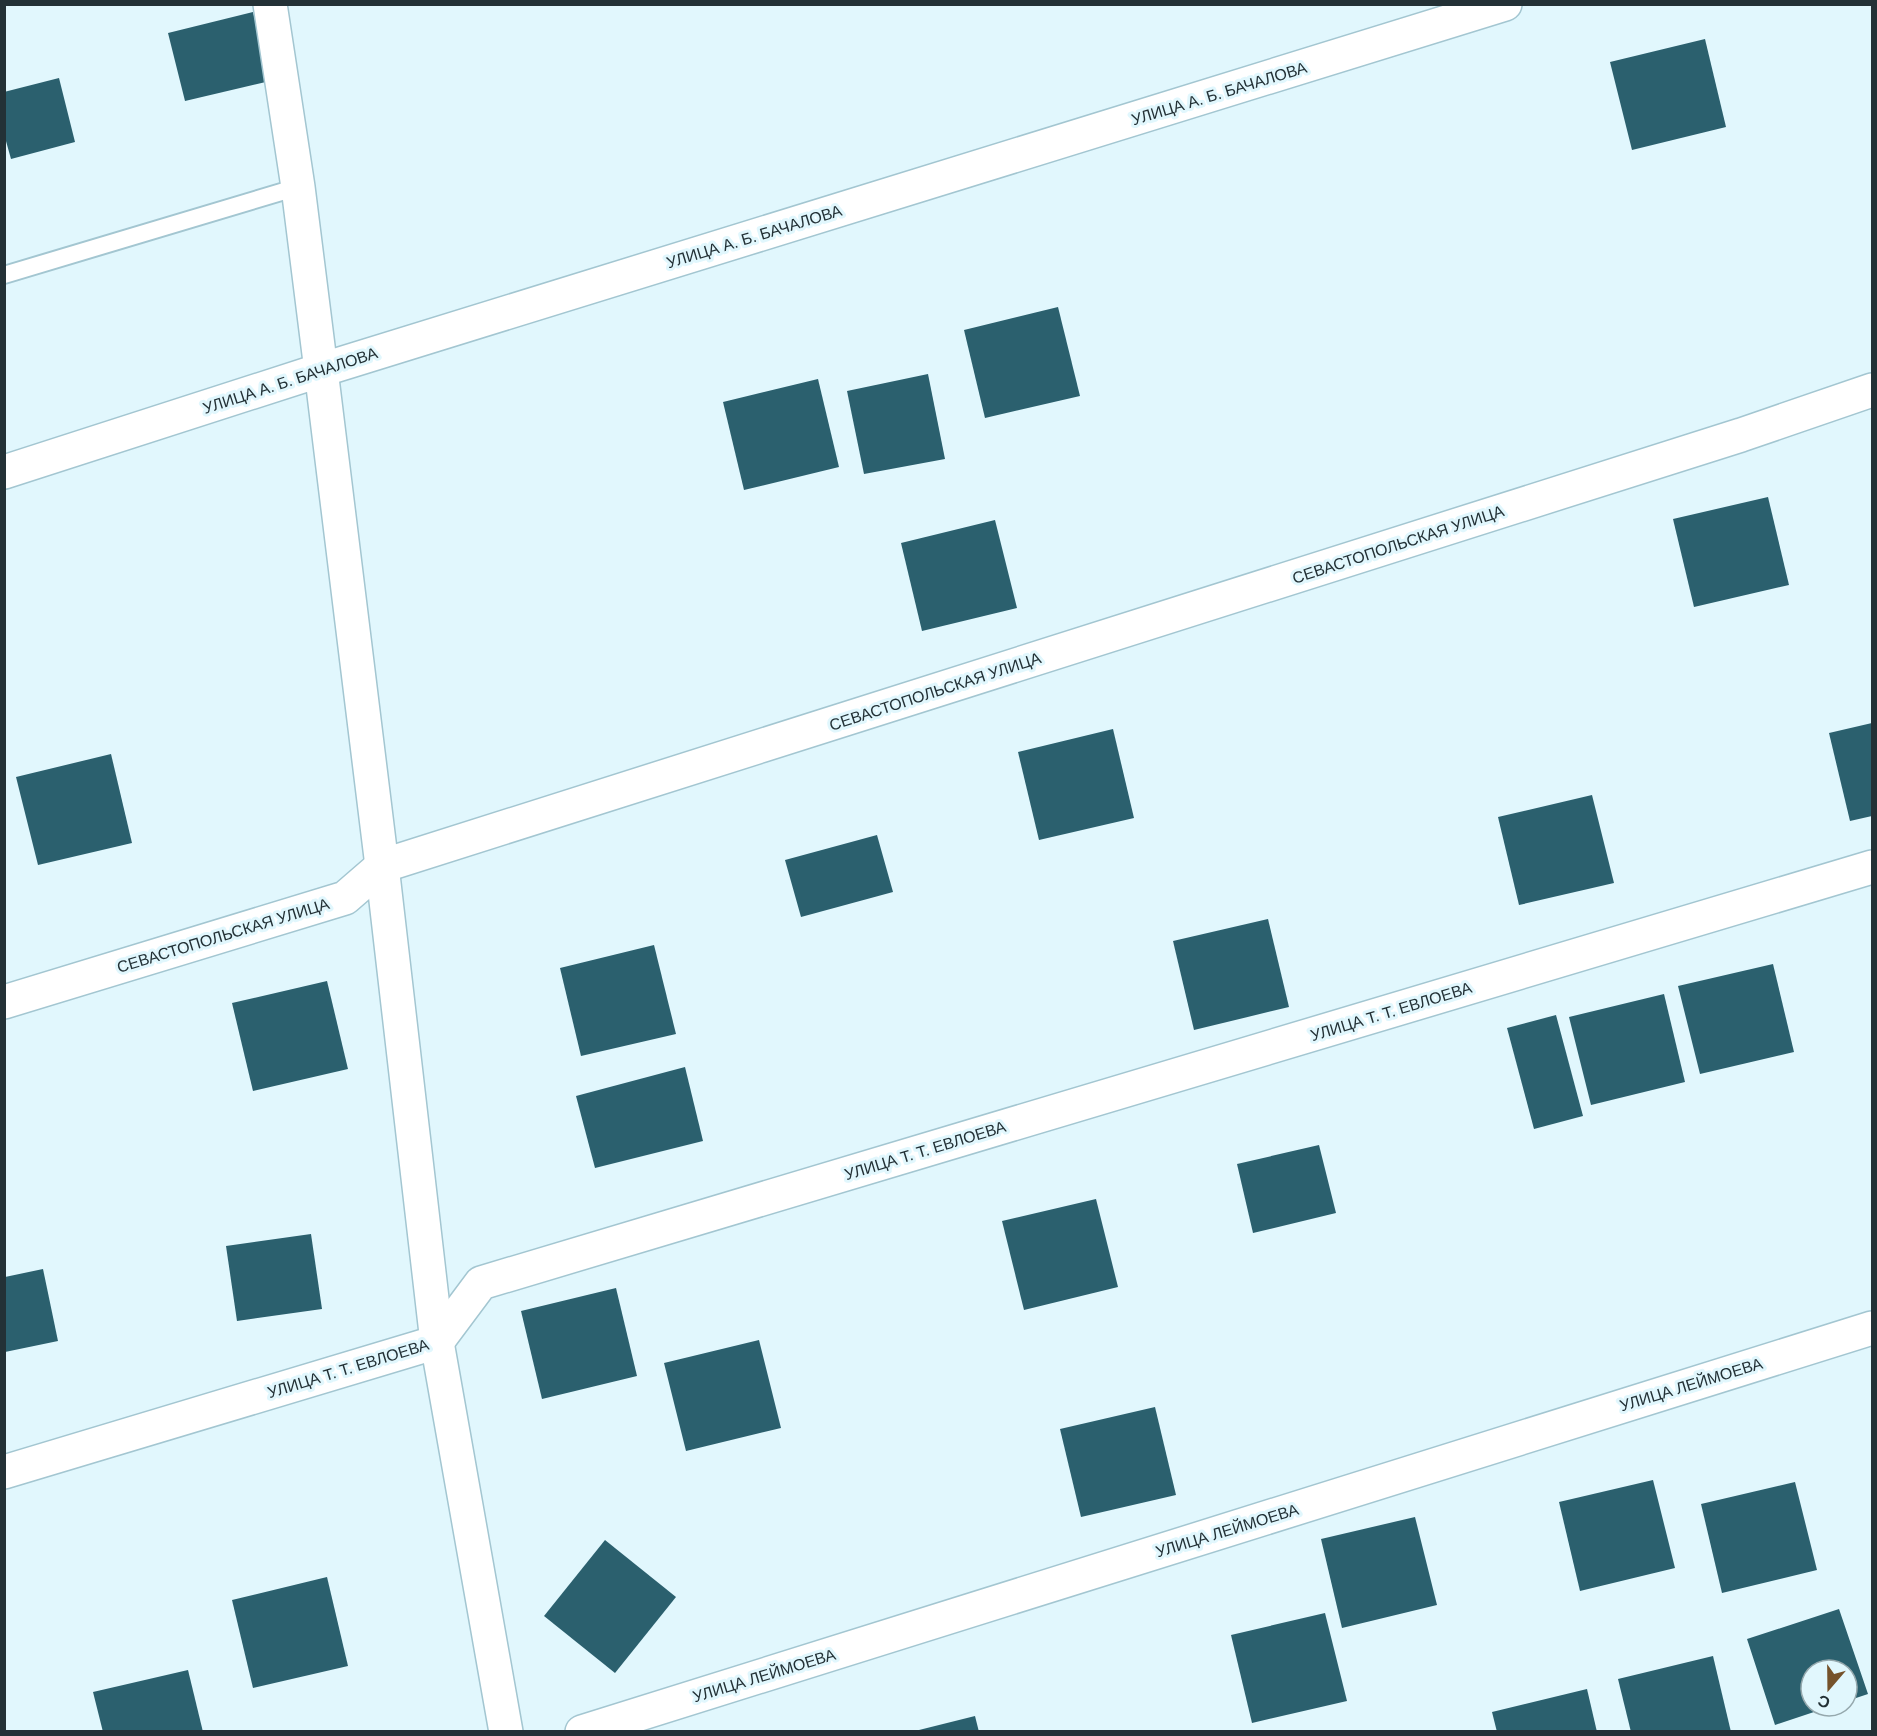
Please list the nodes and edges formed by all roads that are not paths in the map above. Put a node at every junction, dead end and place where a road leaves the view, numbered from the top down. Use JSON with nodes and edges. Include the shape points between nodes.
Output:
{"nodes":[{"id":1,"x":270,"y":4,"type":"edge"},
{"id":2,"x":1505,"y":4,"type":"edge"},
{"id":3,"x":298,"y":187,"type":"junction"},
{"id":4,"x":4,"y":275,"type":"edge"},
{"id":5,"x":321,"y":369,"type":"junction"},
{"id":6,"x":1872,"y":390,"type":"edge"},
{"id":7,"x":4,"y":472,"type":"edge"},
{"id":8,"x":382,"y":866,"type":"junction"},
{"id":9,"x":1872,"y":867,"type":"edge"},
{"id":10,"x":4,"y":1002,"type":"edge"},
{"id":11,"x":1872,"y":1328,"type":"edge"},
{"id":12,"x":437,"y":1341,"type":"junction"},
{"id":13,"x":4,"y":1472,"type":"edge"},
{"id":14,"x":506,"y":1731,"type":"edge"},
{"id":15,"x":582,"y":1731,"type":"edge"}],
"edges":[{"from":1,"to":3,"type":"street"},
{"from":2,"to":5,"type":"street","name":"УЛИЦА А. Б. БАЧАЛОВА"},
{"from":3,"to":4,"type":"lane"},
{"from":3,"to":5,"type":"street"},
{"from":5,"to":7,"type":"street","name":"УЛИЦА А. Б. БАЧАЛОВА"},
{"from":5,"to":8,"type":"street"},
{"from":6,"to":8,"type":"street","name":"СЕВАСТОПОЛЬСКАЯ УЛИЦА","via":[[1730,439]]},
{"from":8,"to":10,"type":"street","name":"СЕВАСТОПОЛЬСКАЯ УЛИЦА","via":[[345,898]]},
{"from":8,"to":12,"type":"street"},
{"from":9,"to":12,"type":"street","name":"УЛИЦА Т. Т. ЕВЛОЕВА","via":[[481,1283]]},
{"from":11,"to":15,"type":"street","name":"УЛИЦА ЛЕЙМОЕВА"},
{"from":12,"to":13,"type":"street","name":"УЛИЦА Т. Т. ЕВЛОЕВА"},
{"from":12,"to":14,"type":"street"}]}
